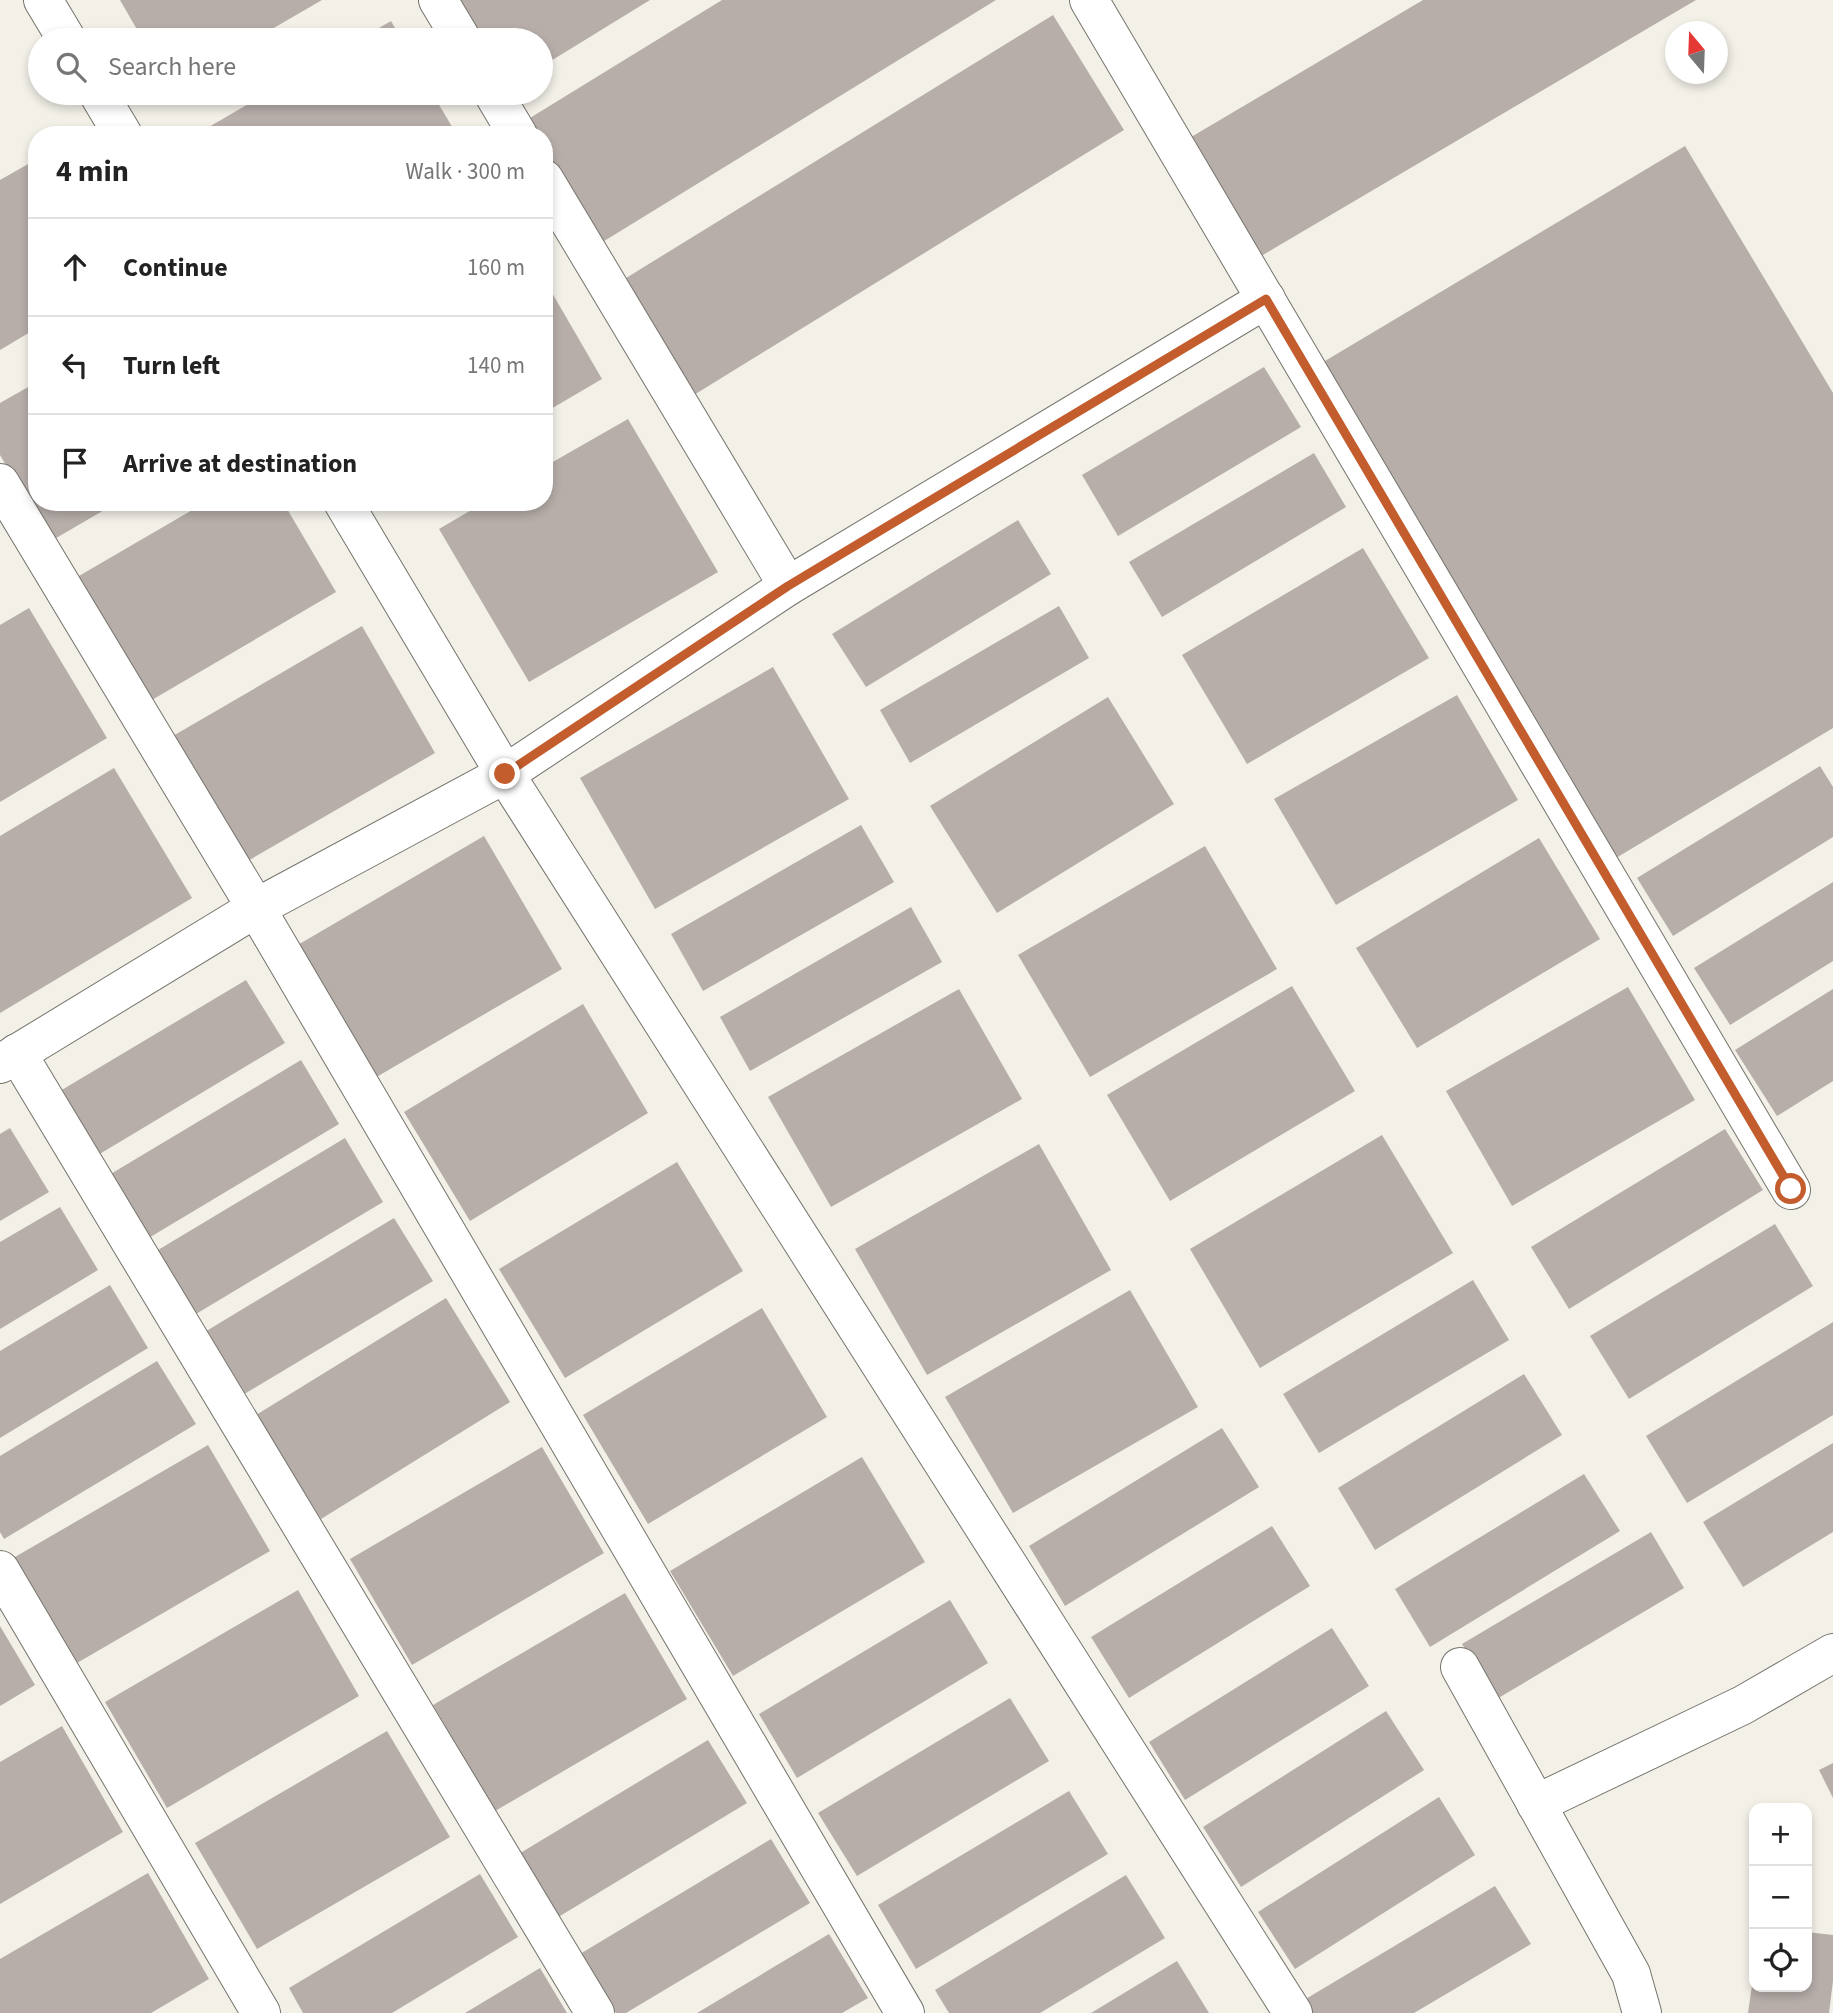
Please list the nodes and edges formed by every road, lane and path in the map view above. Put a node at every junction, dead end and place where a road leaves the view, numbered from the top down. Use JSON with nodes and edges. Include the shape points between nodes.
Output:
{"nodes":[{"id":1,"x":43,"y":0,"type":"edge"},
{"id":2,"x":438,"y":0,"type":"edge"},
{"id":3,"x":1089,"y":0,"type":"edge"},
{"id":4,"x":60,"y":28,"type":"edge"},
{"id":5,"x":455,"y":28,"type":"edge"},
{"id":6,"x":105,"y":105,"type":"edge"},
{"id":7,"x":500,"y":105,"type":"edge"},
{"id":8,"x":118,"y":126,"type":"edge"},
{"id":9,"x":513,"y":126,"type":"edge"},
{"id":10,"x":553,"y":194,"type":"edge"},
{"id":11,"x":1266,"y":299,"type":"junction"},
{"id":12,"x":0,"y":483,"type":"edge"},
{"id":13,"x":348,"y":511,"type":"edge"},
{"id":14,"x":788,"y":586,"type":"junction"},
{"id":15,"x":505,"y":774,"type":"junction"},
{"id":16,"x":256,"y":908,"type":"junction"},
{"id":17,"x":8,"y":1058,"type":"edge"},
{"id":18,"x":1791,"y":1189,"type":"dead end"},
{"id":19,"x":0,"y":1570,"type":"edge"},
{"id":20,"x":1833,"y":1653,"type":"edge"},
{"id":21,"x":1460,"y":1667,"type":"dead end"},
{"id":22,"x":1536,"y":1804,"type":"junction"},
{"id":23,"x":261,"y":2013,"type":"edge"},
{"id":24,"x":595,"y":2013,"type":"edge"},
{"id":25,"x":905,"y":2013,"type":"edge"},
{"id":26,"x":1293,"y":2013,"type":"edge"},
{"id":27,"x":1642,"y":2013,"type":"edge"}],
"edges":[{"from":1,"to":4,"type":"lane"},
{"from":2,"to":5,"type":"lane"},
{"from":3,"to":11,"type":"lane"},
{"from":6,"to":8,"type":"lane"},
{"from":7,"to":9,"type":"lane"},
{"from":10,"to":14,"type":"lane"},
{"from":11,"to":14,"type":"lane"},
{"from":11,"to":18,"type":"lane"},
{"from":12,"to":16,"type":"lane"},
{"from":13,"to":15,"type":"lane"},
{"from":14,"to":15,"type":"lane"},
{"from":15,"to":16,"type":"lane"},
{"from":15,"to":26,"type":"lane"},
{"from":16,"to":17,"type":"lane"},
{"from":16,"to":25,"type":"lane"},
{"from":17,"to":24,"type":"lane"},
{"from":19,"to":23,"type":"lane"},
{"from":20,"to":22,"type":"lane","via":[[1742,1705]]},
{"from":21,"to":22,"type":"lane"},
{"from":22,"to":27,"type":"lane","via":[[1631,1974]]}]}
